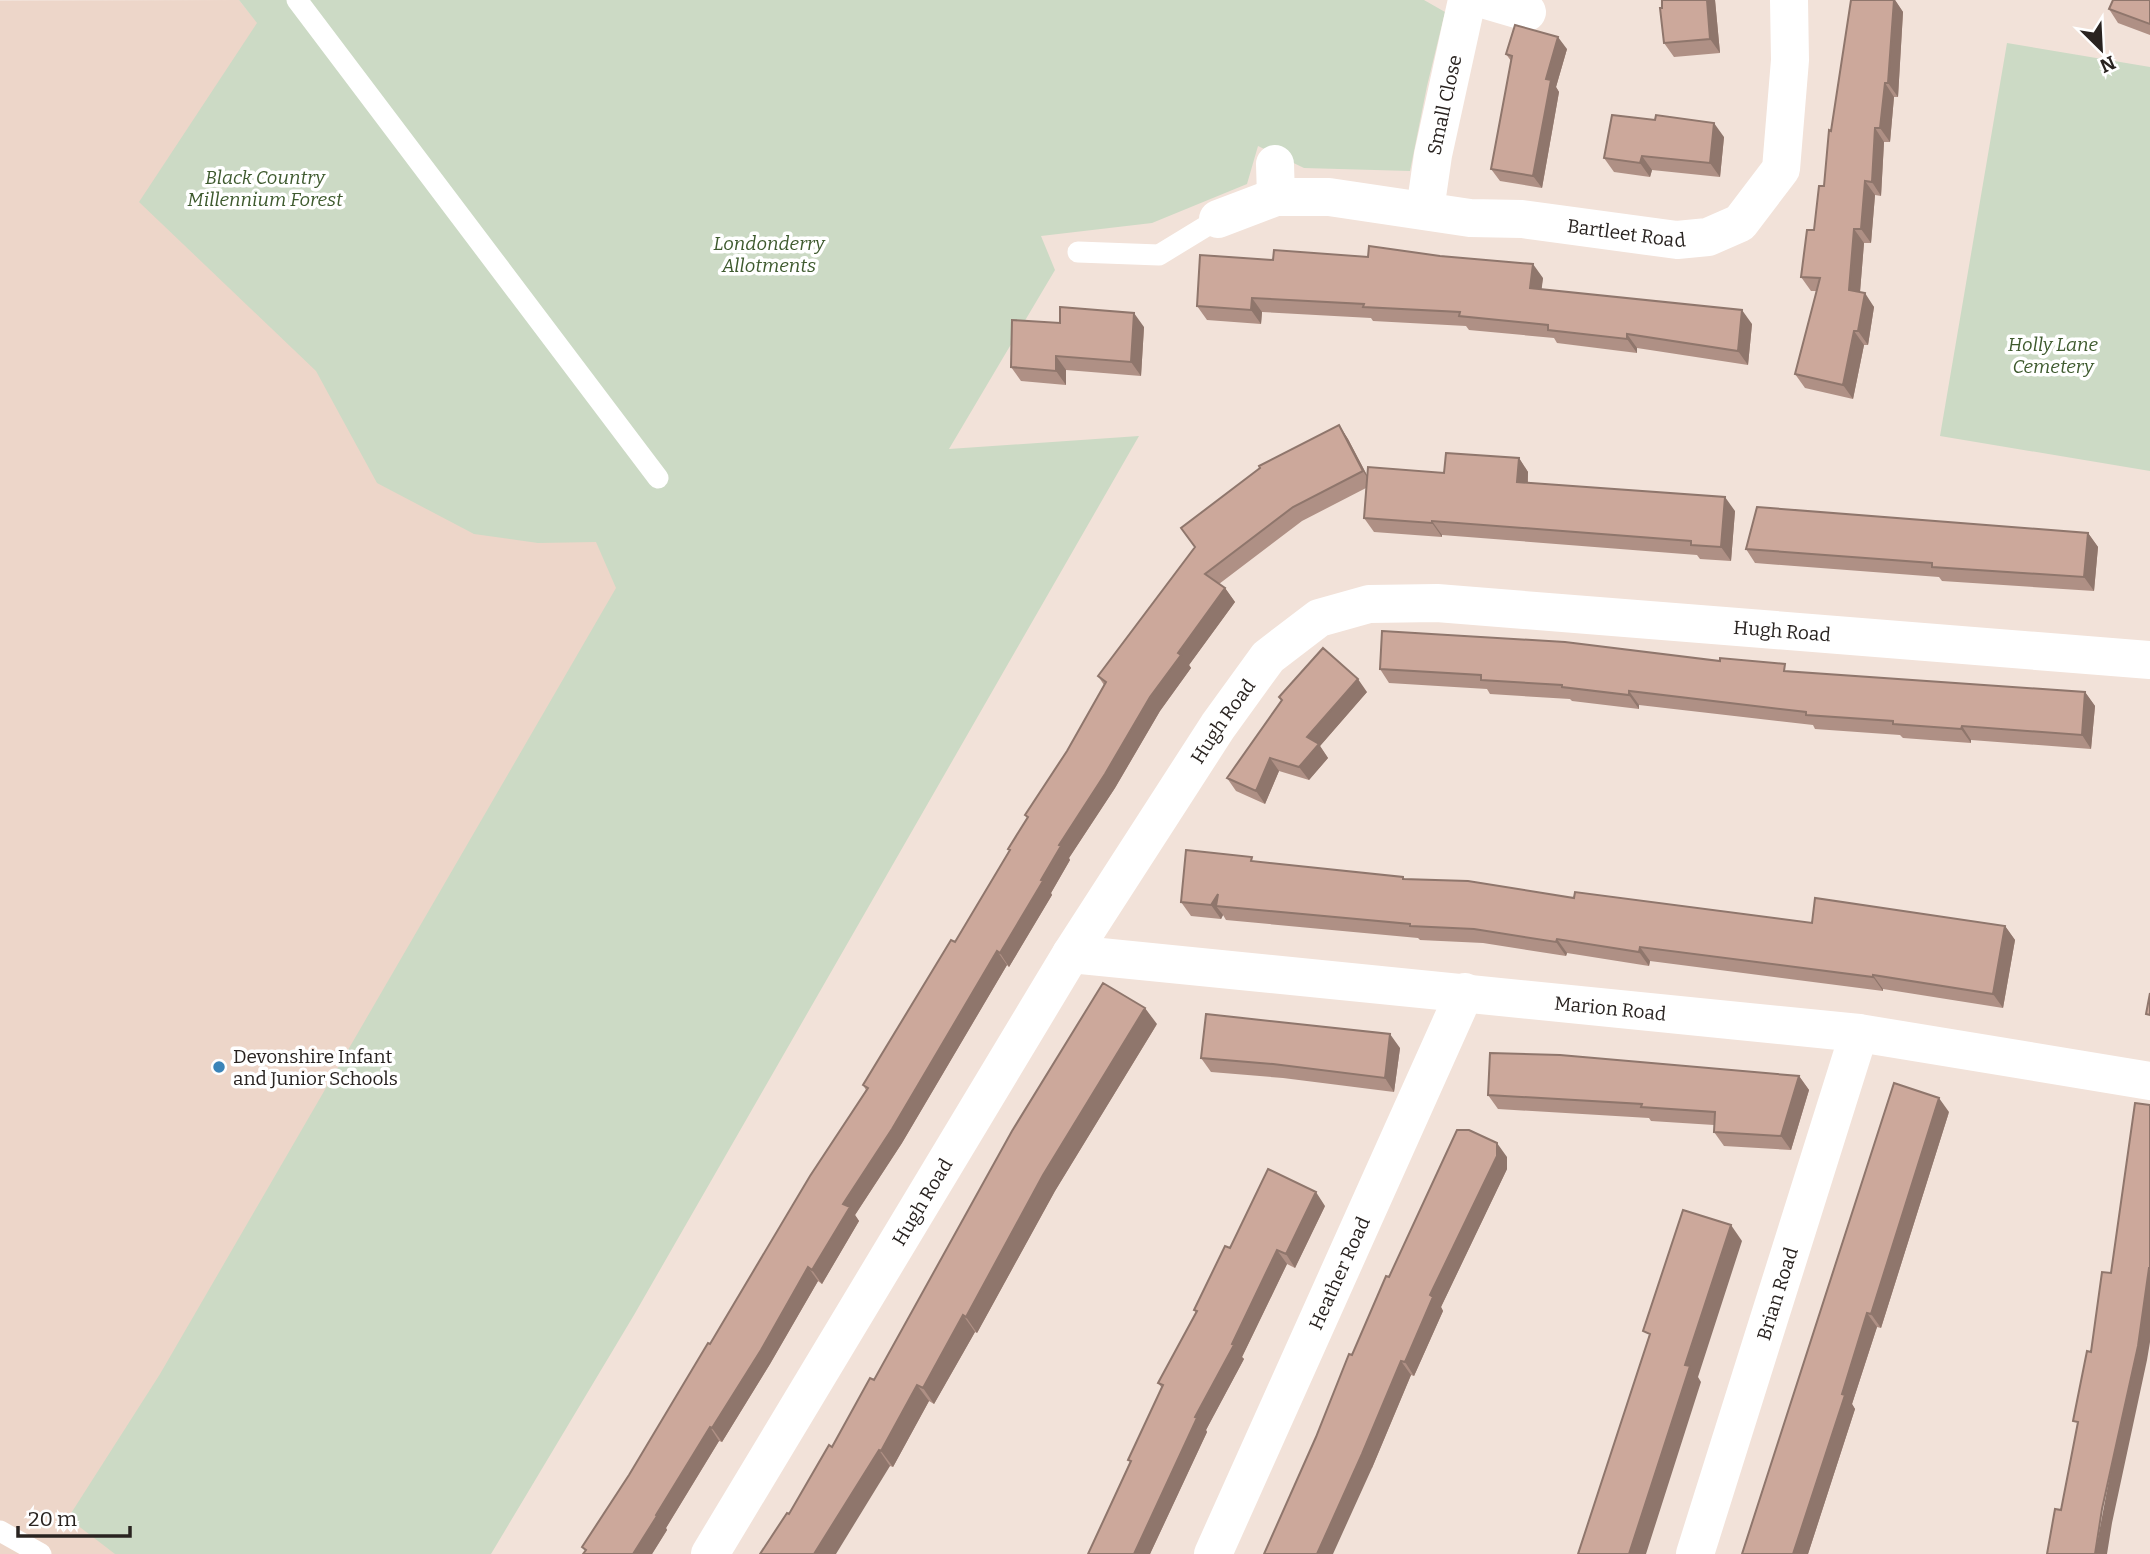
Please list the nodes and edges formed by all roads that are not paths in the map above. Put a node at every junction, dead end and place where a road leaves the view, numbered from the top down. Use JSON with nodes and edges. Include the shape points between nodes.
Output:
{"nodes":[{"id":1,"x":298,"y":0,"type":"edge"},
{"id":2,"x":1467,"y":0,"type":"edge"},
{"id":3,"x":1486,"y":0,"type":"edge"},
{"id":4,"x":1789,"y":0,"type":"edge"},
{"id":5,"x":1527,"y":12,"type":"dead end"},
{"id":6,"x":1425,"y":210,"type":"junction"},
{"id":7,"x":1218,"y":219,"type":"joint"},
{"id":8,"x":1078,"y":251,"type":"dead end"},
{"id":9,"x":658,"y":478,"type":"dead end"},
{"id":10,"x":2150,"y":660,"type":"edge"},
{"id":11,"x":1071,"y":954,"type":"junction"},
{"id":12,"x":1465,"y":992,"type":"junction"},
{"id":13,"x":1859,"y":1033,"type":"junction"},
{"id":14,"x":2150,"y":1081,"type":"edge"},
{"id":15,"x":0,"y":1531,"type":"edge"},
{"id":16,"x":41,"y":1554,"type":"edge"},
{"id":17,"x":710,"y":1554,"type":"edge"},
{"id":18,"x":1213,"y":1554,"type":"edge"},
{"id":19,"x":1695,"y":1554,"type":"edge"}],
"edges":[{"from":1,"to":9,"type":"lane"},
{"from":2,"to":6,"type":"street","name":"Small Close"},
{"from":3,"to":5,"type":"street"},
{"from":4,"to":6,"type":"street","name":"Bartleet Road","via":[[1790,60],[1781,169],[1740,223],[1708,237],[1677,240]]},
{"from":6,"to":7,"type":"street","name":"Bartleet Road","via":[[1329,197],[1276,181]]},
{"from":7,"to":8,"type":"lane","via":[[1159,255]]},
{"from":10,"to":11,"type":"street","name":"Hugh Road","via":[[1437,603],[1369,604],[1319,618],[1268,657],[1217,726]]},
{"from":11,"to":12,"type":"street","name":"Marion Road"},
{"from":11,"to":17,"type":"street","name":"Hugh Road"},
{"from":12,"to":13,"type":"street","name":"Marion Road"},
{"from":12,"to":18,"type":"street","name":"Heather Road"},
{"from":13,"to":14,"type":"street","name":"Marion Road"},
{"from":13,"to":19,"type":"street","name":"Brian Road"},
{"from":15,"to":16,"type":"lane"}]}
